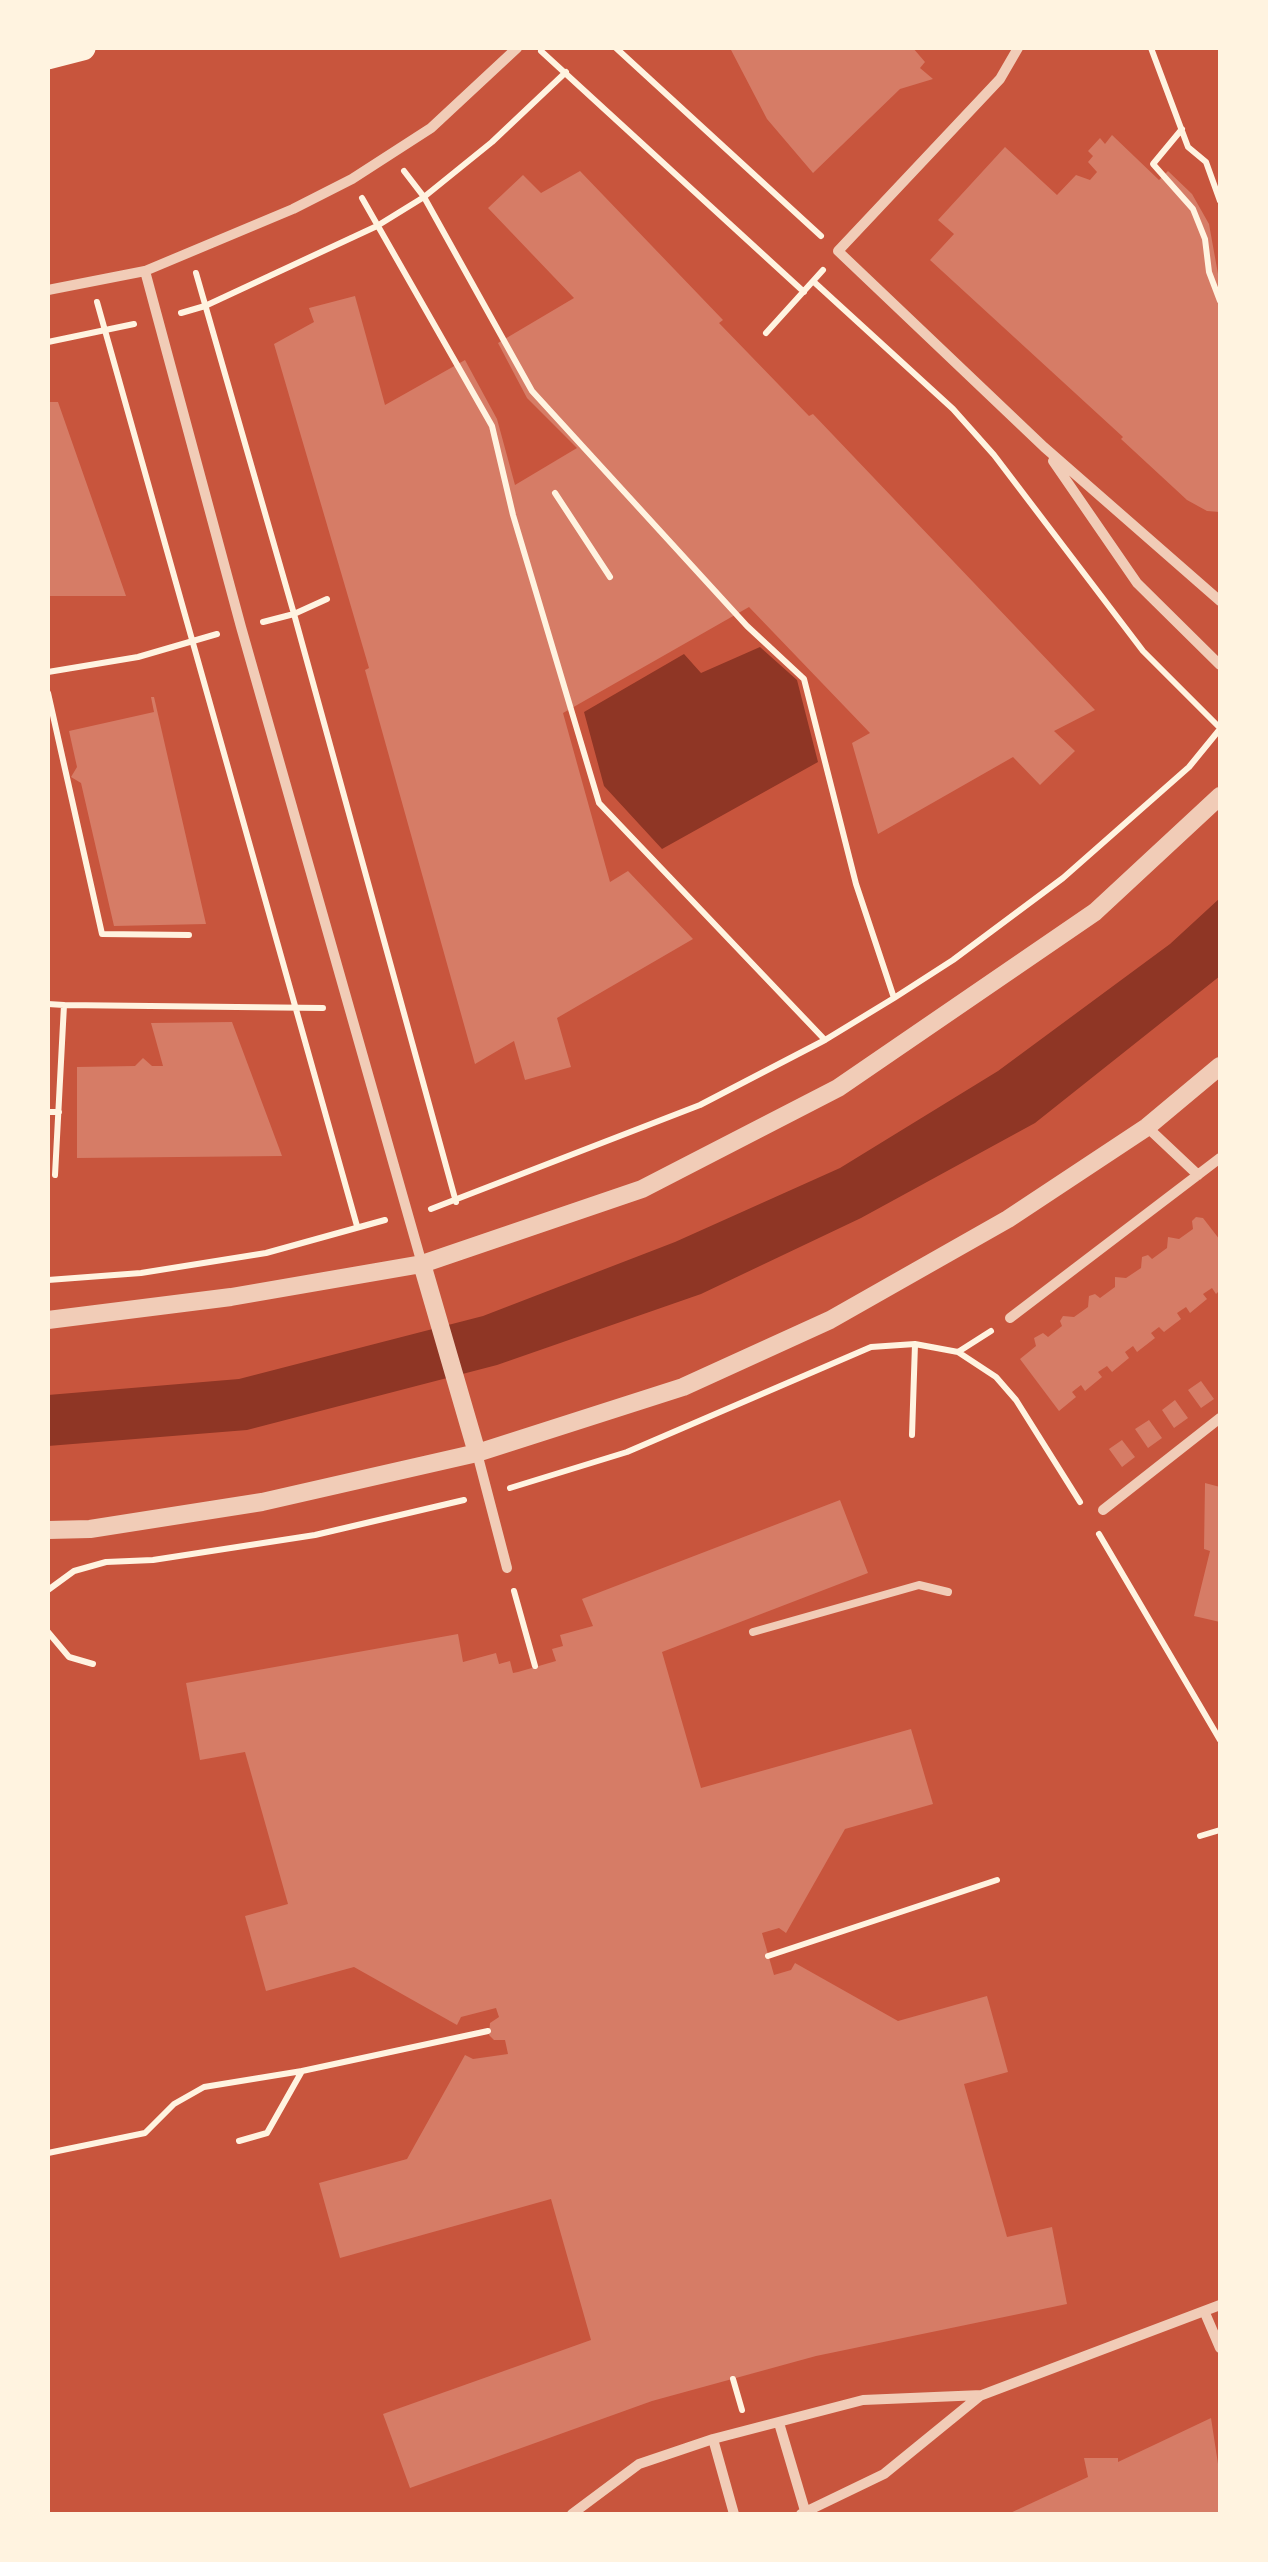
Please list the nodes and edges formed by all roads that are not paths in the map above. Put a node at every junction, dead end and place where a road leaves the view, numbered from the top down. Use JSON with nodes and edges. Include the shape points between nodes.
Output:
{"nodes":[{"id":1,"x":83,"y":48,"type":"edge"},
{"id":2,"x":517,"y":48,"type":"edge"},
{"id":3,"x":1018,"y":48,"type":"edge"},
{"id":4,"x":48,"y":57,"type":"edge"},
{"id":5,"x":145,"y":271,"type":"junction"},
{"id":6,"x":48,"y":290,"type":"edge"},
{"id":7,"x":1044,"y":448,"type":"junction"},
{"id":8,"x":1220,"y":601,"type":"edge"},
{"id":9,"x":1220,"y":665,"type":"edge"},
{"id":10,"x":1220,"y":796,"type":"edge"},
{"id":11,"x":1220,"y":1066,"type":"edge"},
{"id":12,"x":1147,"y":1127,"type":"junction"},
{"id":13,"x":1220,"y":1158,"type":"edge"},
{"id":14,"x":1198,"y":1175,"type":"junction"},
{"id":15,"x":422,"y":1264,"type":"junction"},
{"id":16,"x":1010,"y":1318,"type":"road end"},
{"id":17,"x":48,"y":1320,"type":"edge"},
{"id":18,"x":1220,"y":1418,"type":"edge"},
{"id":19,"x":476,"y":1453,"type":"junction"},
{"id":20,"x":1103,"y":1510,"type":"dead end"},
{"id":21,"x":48,"y":1530,"type":"edge"},
{"id":22,"x":507,"y":1568,"type":"road end"},
{"id":23,"x":948,"y":1592,"type":"dead end"},
{"id":24,"x":752,"y":1632,"type":"dead end"},
{"id":25,"x":1220,"y":2305,"type":"edge"},
{"id":26,"x":1206,"y":2313,"type":"junction"},
{"id":27,"x":1220,"y":2348,"type":"edge"},
{"id":28,"x":982,"y":2395,"type":"junction"},
{"id":29,"x":779,"y":2423,"type":"junction"},
{"id":30,"x":713,"y":2440,"type":"junction"},
{"id":31,"x":572,"y":2514,"type":"edge"},
{"id":32,"x":734,"y":2514,"type":"edge"},
{"id":33,"x":804,"y":2514,"type":"edge"}],
"edges":[{"from":1,"to":4,"type":"main road"},
{"from":2,"to":5,"type":"street","via":[[431,128],[352,179]]},
{"from":3,"to":7,"type":"street","via":[[1000,79],[838,251]]},
{"from":5,"to":6,"type":"street"},
{"from":5,"to":15,"type":"street"},
{"from":7,"to":8,"type":"street"},
{"from":7,"to":9,"type":"street","via":[[1137,583]]},
{"from":10,"to":15,"type":"street","via":[[1096,912],[838,1088],[642,1189]]},
{"from":11,"to":12,"type":"street"},
{"from":12,"to":14,"type":"street"},
{"from":12,"to":19,"type":"street","via":[[1008,1220],[830,1320],[683,1387]]},
{"from":13,"to":14,"type":"street"},
{"from":14,"to":16,"type":"street"},
{"from":15,"to":17,"type":"street"},
{"from":15,"to":19,"type":"street"},
{"from":18,"to":20,"type":"street"},
{"from":19,"to":21,"type":"street","via":[[262,1502]]},
{"from":19,"to":22,"type":"street"},
{"from":23,"to":24,"type":"lane","via":[[919,1585]]},
{"from":25,"to":26,"type":"street"},
{"from":26,"to":27,"type":"street"},
{"from":26,"to":28,"type":"street"},
{"from":28,"to":29,"type":"street","via":[[862,2400]]},
{"from":28,"to":33,"type":"street","via":[[884,2474]]},
{"from":29,"to":30,"type":"street"},
{"from":29,"to":33,"type":"street"},
{"from":30,"to":31,"type":"street","via":[[639,2464]]},
{"from":30,"to":32,"type":"street"}]}
